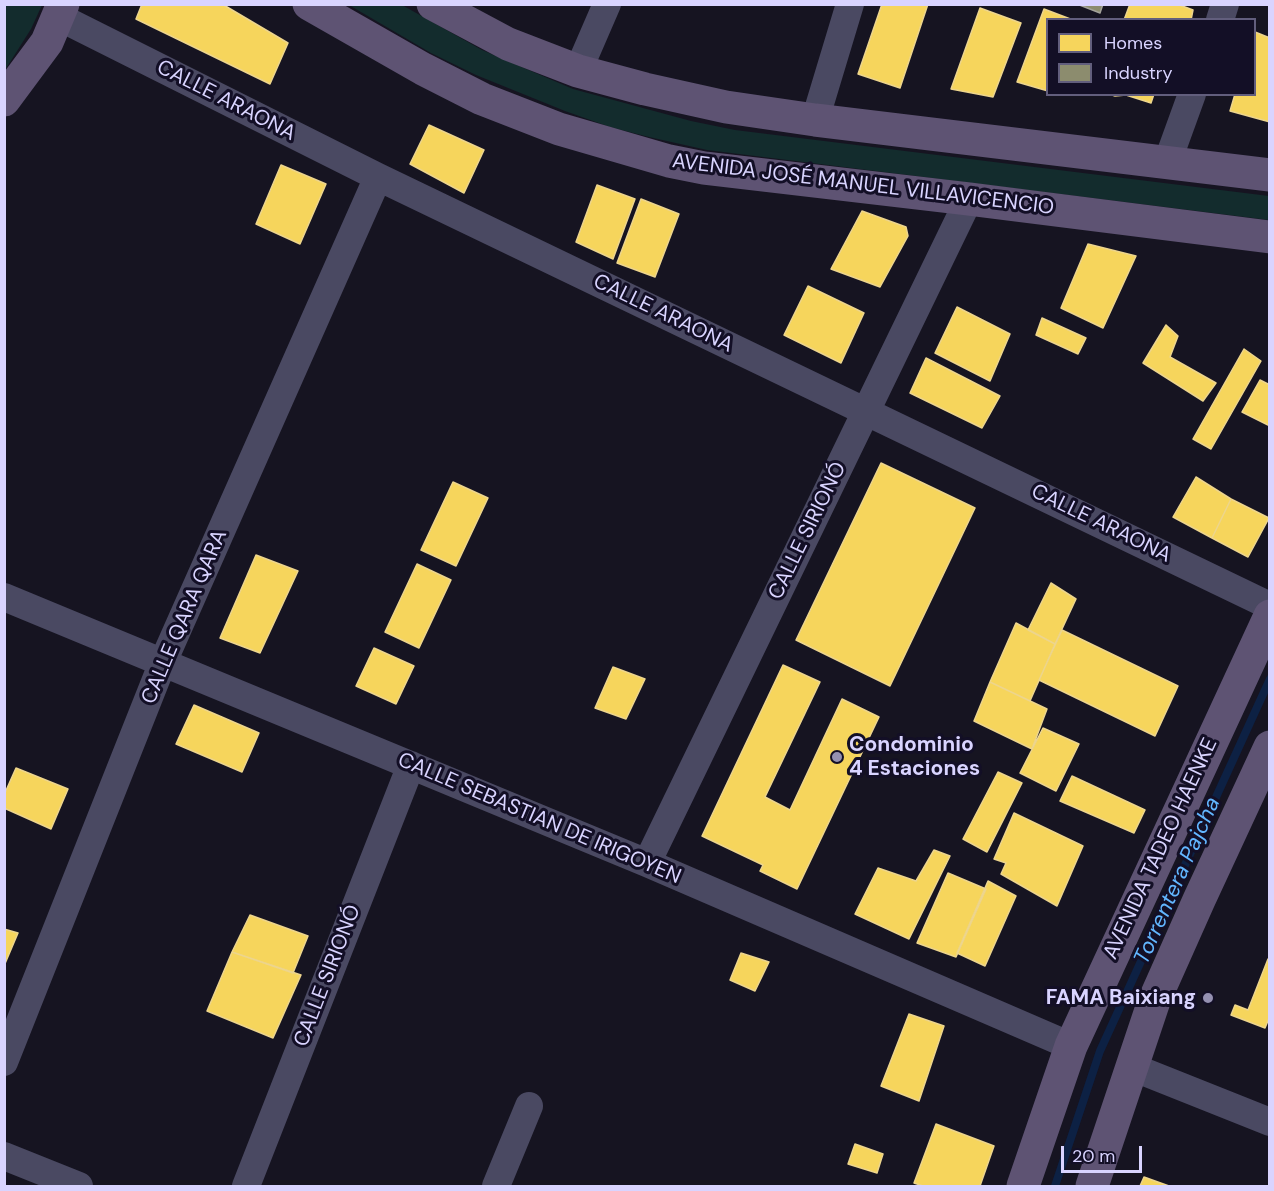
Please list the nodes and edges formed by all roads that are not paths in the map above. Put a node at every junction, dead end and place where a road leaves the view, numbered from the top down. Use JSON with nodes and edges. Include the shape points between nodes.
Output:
{"nodes":[{"id":1,"x":309,"y":4,"type":"edge"},
{"id":2,"x":433,"y":4,"type":"edge"},
{"id":3,"x":607,"y":4,"type":"edge"},
{"id":4,"x":850,"y":4,"type":"edge"},
{"id":5,"x":61,"y":11,"type":"edge"},
{"id":6,"x":578,"y":71,"type":"junction"},
{"id":7,"x":1191,"y":96,"type":"edge"},
{"id":8,"x":4,"y":100,"type":"edge"},
{"id":9,"x":815,"y":120,"type":"junction"},
{"id":10,"x":1167,"y":163,"type":"junction"},
{"id":11,"x":1269,"y":175,"type":"edge"},
{"id":12,"x":378,"y":177,"type":"junction"},
{"id":13,"x":969,"y":199,"type":"junction"},
{"id":14,"x":1269,"y":237,"type":"edge"},
{"id":15,"x":867,"y":411,"type":"junction"},
{"id":16,"x":4,"y":597,"type":"edge"},
{"id":17,"x":1269,"y":606,"type":"edge"},
{"id":18,"x":1269,"y":616,"type":"edge"},
{"id":19,"x":163,"y":662,"type":"junction"},
{"id":20,"x":1269,"y":747,"type":"edge"},
{"id":21,"x":411,"y":765,"type":"junction"},
{"id":22,"x":647,"y":863,"type":"junction"},
{"id":23,"x":1071,"y":1046,"type":"junction"},
{"id":24,"x":4,"y":1062,"type":"edge"},
{"id":25,"x":1132,"y":1067,"type":"junction"},
{"id":26,"x":529,"y":1106,"type":"dead end"},
{"id":27,"x":1269,"y":1122,"type":"edge"},
{"id":28,"x":4,"y":1156,"type":"edge"},
{"id":29,"x":30,"y":1177,"type":"edge"},
{"id":30,"x":68,"y":1184,"type":"edge"},
{"id":31,"x":246,"y":1186,"type":"edge"},
{"id":32,"x":496,"y":1186,"type":"edge"},
{"id":33,"x":1023,"y":1186,"type":"edge"},
{"id":34,"x":1092,"y":1186,"type":"edge"}],
"edges":[{"from":1,"to":13,"type":"main road","name":"AVENIDA JOSÉ MANUEL VILLAVICENCIO","via":[[482,99],[559,129],[623,148],[704,168]]},
{"from":2,"to":6,"type":"main road","via":[[508,44]]},
{"from":3,"to":6,"type":"street"},
{"from":4,"to":9,"type":"street"},
{"from":5,"to":8,"type":"main road","via":[[47,42]]},
{"from":5,"to":12,"type":"street","name":"CALLE ARAONA"},
{"from":6,"to":9,"type":"main road","via":[[726,107]]},
{"from":7,"to":10,"type":"street"},
{"from":9,"to":10,"type":"main road"},
{"from":10,"to":11,"type":"main road"},
{"from":12,"to":15,"type":"street","name":"CALLE ARAONA"},
{"from":12,"to":19,"type":"street","name":"CALLE QARA QARA"},
{"from":13,"to":14,"type":"main road","name":"AVENIDA JOSÉ MANUEL VILLAVICENCIO"},
{"from":13,"to":15,"type":"street","name":"CALLE SIRIONÓ"},
{"from":15,"to":17,"type":"street","name":"CALLE ARAONA"},
{"from":15,"to":22,"type":"street","name":"CALLE SIRIONÓ"},
{"from":16,"to":19,"type":"street","name":"CALLE SEBASTIAN DE IRIGOYEN"},
{"from":18,"to":23,"type":"main road","name":"AVENIDA TADEO HAENKE"},
{"from":19,"to":21,"type":"street","name":"CALLE SEBASTIAN DE IRIGOYEN"},
{"from":19,"to":24,"type":"street","name":"CALLE QARA QARA"},
{"from":20,"to":25,"type":"main road","via":[[1159,991]]},
{"from":21,"to":22,"type":"street","name":"CALLE SEBASTIAN DE IRIGOYEN"},
{"from":21,"to":31,"type":"street","name":"CALLE SIRIONÓ"},
{"from":22,"to":23,"type":"street","name":"CALLE SEBASTIAN DE IRIGOYEN"},
{"from":23,"to":33,"type":"main road","name":"AVENIDA TADEO HAENKE"},
{"from":25,"to":27,"type":"street"},
{"from":25,"to":34,"type":"main road"},
{"from":26,"to":32,"type":"street"},
{"from":28,"to":29,"type":"street"},
{"from":29,"to":30,"type":"street"}]}
